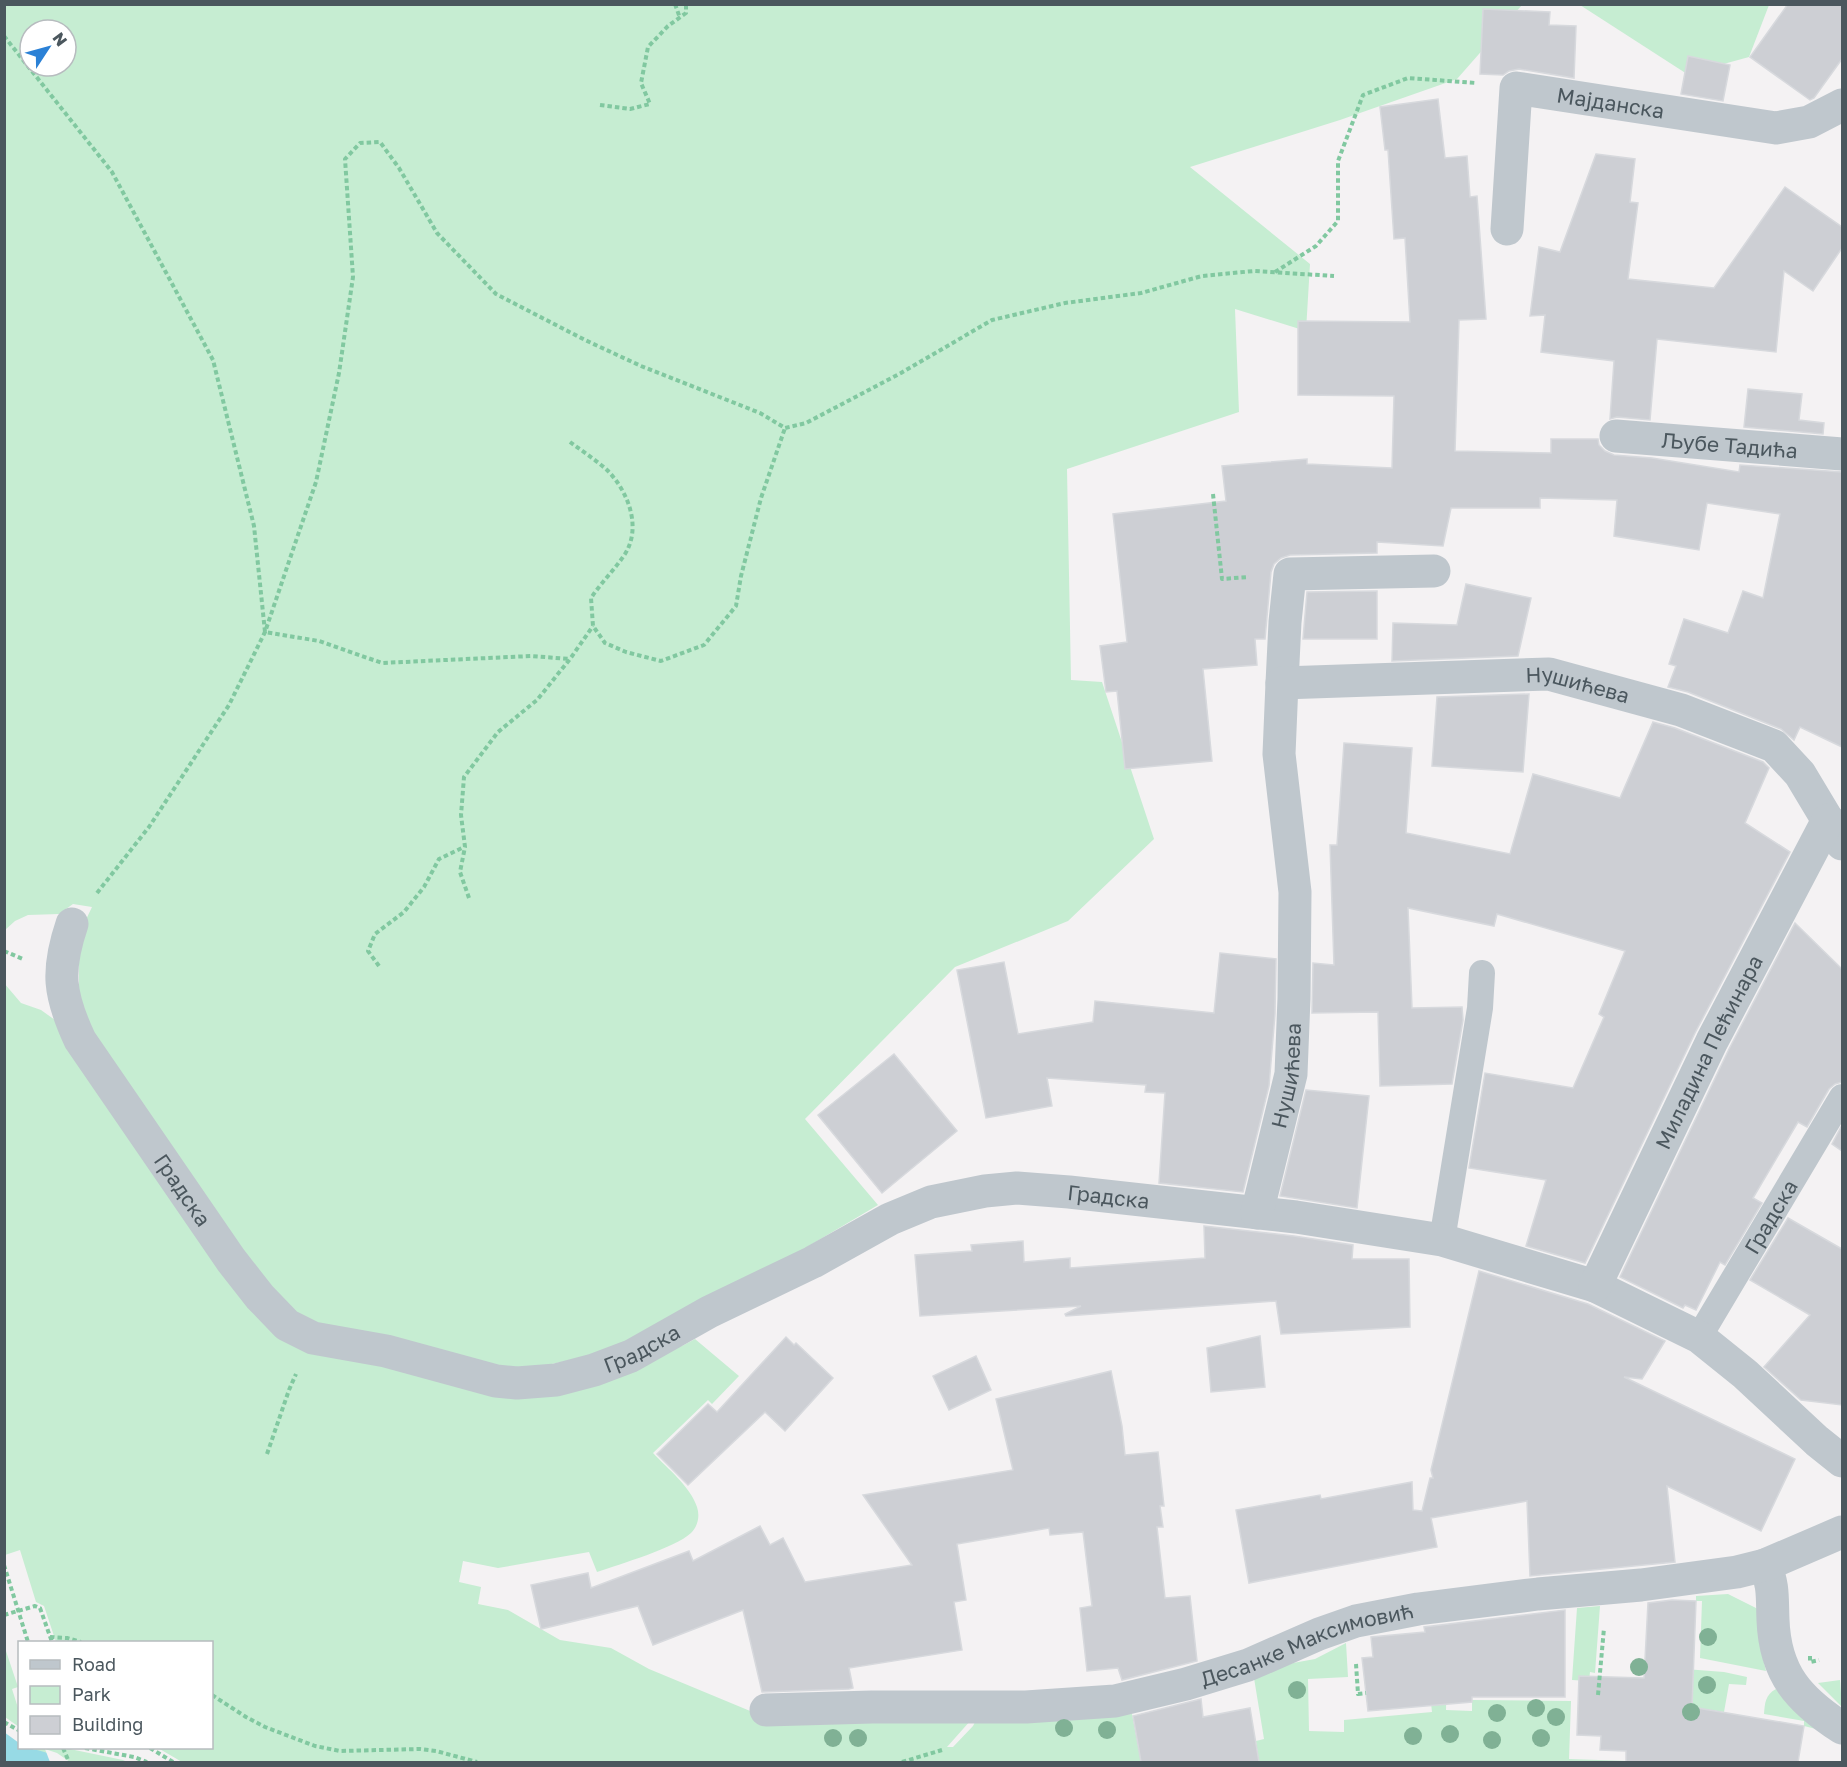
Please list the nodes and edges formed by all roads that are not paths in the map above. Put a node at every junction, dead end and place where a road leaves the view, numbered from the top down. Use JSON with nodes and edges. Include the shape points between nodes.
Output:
{"nodes":[{"id":1,"x":1842,"y":105,"type":"edge"},
{"id":2,"x":1507,"y":229,"type":"dead end"},
{"id":3,"x":1616,"y":436,"type":"dead end"},
{"id":4,"x":1842,"y":454,"type":"edge"},
{"id":5,"x":1434,"y":571,"type":"dead end"},
{"id":6,"x":1282,"y":683,"type":"junction"},
{"id":7,"x":1835,"y":832,"type":"edge"},
{"id":8,"x":72,"y":924,"type":"road end"},
{"id":9,"x":1482,"y":973,"type":"dead end"},
{"id":10,"x":1842,"y":1096,"type":"edge"},
{"id":11,"x":1257,"y":1213,"type":"junction"},
{"id":12,"x":1442,"y":1240,"type":"junction"},
{"id":13,"x":1595,"y":1286,"type":"junction"},
{"id":14,"x":1700,"y":1337,"type":"junction"},
{"id":15,"x":1842,"y":1461,"type":"edge"},
{"id":16,"x":1842,"y":1532,"type":"edge"},
{"id":17,"x":1765,"y":1565,"type":"junction"},
{"id":18,"x":766,"y":1710,"type":"dead end"},
{"id":19,"x":1842,"y":1728,"type":"edge"}],
"edges":[{"from":1,"to":2,"type":"street","name":"Мајданска","via":[[1809,122],[1776,128],[1516,88]]},
{"from":3,"to":4,"type":"street","name":"Љубе Тадића"},
{"from":5,"to":6,"type":"street","name":"Нушићева","via":[[1290,574]]},
{"from":6,"to":7,"type":"street","name":"Нушићева","via":[[1549,674],[1681,710],[1774,746],[1800,774]]},
{"from":6,"to":11,"type":"street","name":"Нушићева","via":[[1279,754],[1294,892],[1291,1074]]},
{"from":7,"to":13,"type":"street","name":"Миладина Пећинара","via":[[1712,1041]]},
{"from":8,"to":11,"type":"street","name":"Градска","via":[[61,973],[66,1004],[80,1040],[231,1260],[287,1325],[313,1338],[386,1351],[496,1381],[556,1380],[631,1356],[890,1219],[931,1202],[1017,1188]]},
{"from":9,"to":12,"type":"lane","via":[[1480,1008]]},
{"from":10,"to":14,"type":"lane","name":"Градска"},
{"from":11,"to":12,"type":"street","name":"Градска"},
{"from":12,"to":13,"type":"street","name":"Градска"},
{"from":13,"to":14,"type":"street","name":"Градска"},
{"from":14,"to":15,"type":"street","name":"Градска"},
{"from":16,"to":17,"type":"street","name":"Десанке Максимовић"},
{"from":17,"to":18,"type":"street","name":"Десанке Максимовић","via":[[1710,1577],[1451,1605],[1356,1621],[1248,1665],[1115,1701],[1026,1707]]},
{"from":17,"to":19,"type":"street","via":[[1772,1582],[1774,1638],[1786,1677],[1819,1713]]}]}
